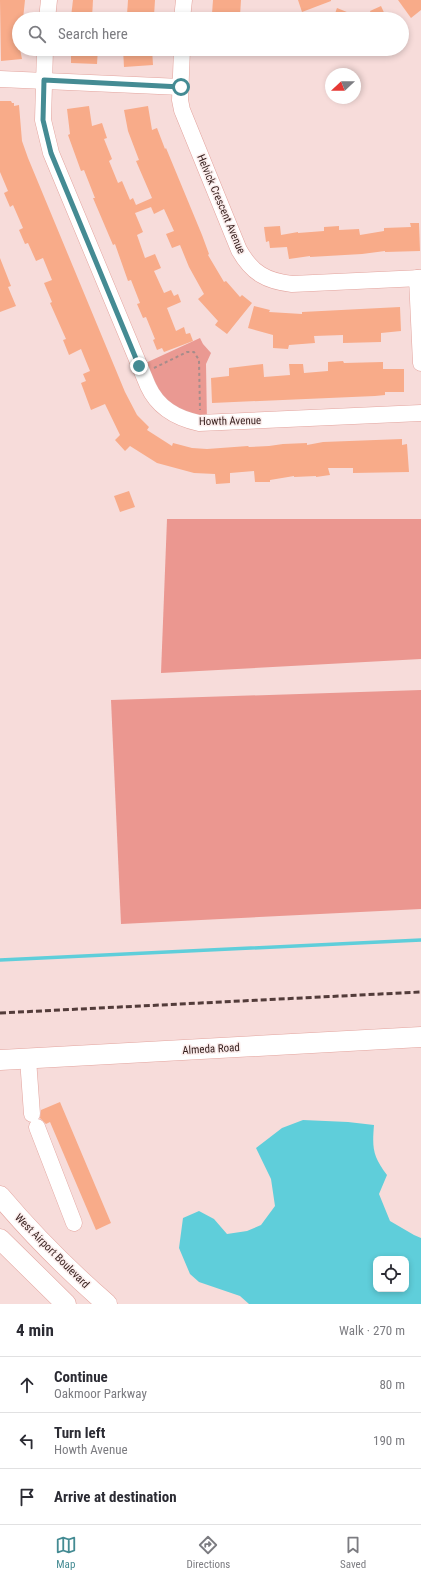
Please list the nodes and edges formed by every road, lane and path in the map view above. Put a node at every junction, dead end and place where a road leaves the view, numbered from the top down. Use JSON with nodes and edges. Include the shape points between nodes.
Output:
{"nodes":[{"id":1,"x":49,"y":0,"type":"edge"},
{"id":2,"x":184,"y":0,"type":"edge"},
{"id":3,"x":48,"y":12,"type":"edge"},
{"id":4,"x":183,"y":12,"type":"edge"},
{"id":5,"x":45,"y":56,"type":"edge"},
{"id":6,"x":182,"y":56,"type":"edge"},
{"id":7,"x":0,"y":79,"type":"edge"},
{"id":8,"x":44,"y":80,"type":"junction"},
{"id":9,"x":181,"y":87,"type":"junction"},
{"id":10,"x":419,"y":278,"type":"edge"},
{"id":11,"x":421,"y":363,"type":"edge"},
{"id":12,"x":152,"y":368,"type":"dead end"},
{"id":13,"x":421,"y":413,"type":"edge"},
{"id":14,"x":200,"y":414,"type":"dead end"},
{"id":15,"x":421,"y":1038,"type":"edge"},
{"id":16,"x":28,"y":1058,"type":"junction"},
{"id":17,"x":0,"y":1060,"type":"edge"},
{"id":18,"x":0,"y":1196,"type":"edge"},
{"id":19,"x":74,"y":1223,"type":"dead end"},
{"id":20,"x":27,"y":1229,"type":"junction"},
{"id":21,"x":3,"y":1243,"type":"edge"},
{"id":22,"x":66,"y":1304,"type":"edge"},
{"id":23,"x":107,"y":1304,"type":"edge"}],
"edges":[{"from":1,"to":3,"type":"street"},
{"from":2,"to":4,"type":"street"},
{"from":5,"to":8,"type":"street","name":"Howth Avenue"},
{"from":6,"to":9,"type":"street","name":"Helvick Crescent Avenue"},
{"from":7,"to":8,"type":"street"},
{"from":8,"to":9,"type":"street"},
{"from":8,"to":13,"type":"street","name":"Howth Avenue","via":[[43,120],[51,153],[148,386],[163,408],[180,418],[200,423]]},
{"from":9,"to":10,"type":"street","name":"Helvick Crescent Avenue","via":[[185,120],[239,250],[254,270],[278,283],[292,284]]},
{"from":10,"to":11,"type":"street"},
{"from":12,"to":14,"type":"path","via":[[188,352],[194,352],[199,360]]},
{"from":15,"to":16,"type":"main road","name":"Almeda Road"},
{"from":16,"to":17,"type":"main road","name":"Almeda Road"},
{"from":16,"to":19,"type":"street","via":[[34,1121]]},
{"from":18,"to":20,"type":"main road","name":"West Airport Boulevard"},
{"from":20,"to":21,"type":"main road"},
{"from":20,"to":23,"type":"main road","name":"West Airport Boulevard"},
{"from":21,"to":22,"type":"main road"}]}
